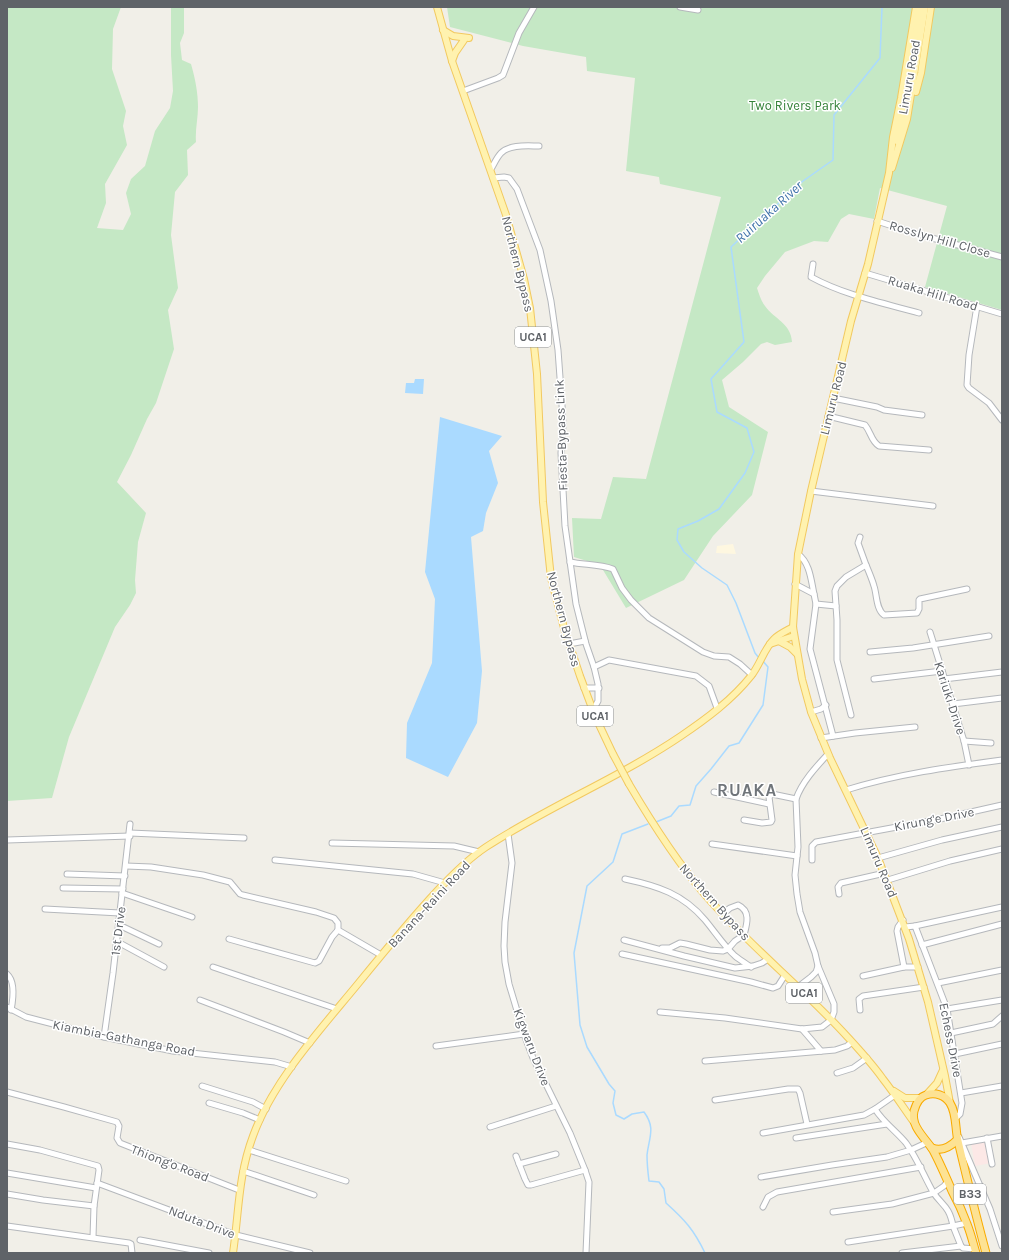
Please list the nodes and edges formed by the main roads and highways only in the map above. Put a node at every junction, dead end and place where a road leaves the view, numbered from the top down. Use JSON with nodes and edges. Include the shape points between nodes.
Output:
{"nodes":[{"id":1,"x":437,"y":7,"type":"edge"},
{"id":2,"x":916,"y":7,"type":"edge"},
{"id":3,"x":920,"y":7,"type":"edge"},
{"id":4,"x":925,"y":7,"type":"edge"},
{"id":5,"x":930,"y":7,"type":"edge"},
{"id":6,"x":443,"y":30,"type":"junction"},
{"id":7,"x":452,"y":61,"type":"junction"},
{"id":8,"x":907,"y":119,"type":"junction"},
{"id":9,"x":890,"y":171,"type":"junction"},
{"id":10,"x":793,"y":627,"type":"junction"},
{"id":11,"x":794,"y":636,"type":"junction"},
{"id":12,"x":779,"y":641,"type":"junction"},
{"id":13,"x":770,"y":644,"type":"junction"},
{"id":14,"x":797,"y":654,"type":"junction"},
{"id":15,"x":943,"y":1069,"type":"junction"},
{"id":16,"x":891,"y":1089,"type":"junction"},
{"id":17,"x":923,"y":1096,"type":"junction"},
{"id":18,"x":950,"y":1103,"type":"junction"},
{"id":19,"x":913,"y":1121,"type":"junction"},
{"id":20,"x":959,"y":1139,"type":"junction"},
{"id":21,"x":932,"y":1148,"type":"junction"},
{"id":22,"x":976,"y":1251,"type":"edge"},
{"id":23,"x":233,"y":1253,"type":"edge"},
{"id":24,"x":986,"y":1253,"type":"edge"}],
"edges":[{"from":1,"to":6,"type":"main road","name":"Northern Bypass","number":"UCA1"},
{"from":2,"to":9,"type":"main road","name":"Limuru Road","via":[[893,137]]},
{"from":3,"to":9,"type":"main road","name":"Limuru Road","via":[[910,78]]},
{"from":4,"to":8,"type":"main road","name":"Limuru Road"},
{"from":5,"to":8,"type":"main road","name":"Limuru Road","via":[[921,72]]},
{"from":6,"to":7,"type":"main road","name":"Northern Bypass","number":"UCA1"},
{"from":6,"to":7,"type":"main road","via":[[453,36],[467,39],[455,53]]},
{"from":7,"to":16,"type":"main road","name":"Northern Bypass","number":"UCA1","bridge":true,"via":[[491,169],[524,280],[530,308],[537,374],[543,502],[551,578],[569,644],[593,710],[629,784],[671,851],[723,914],[831,1020],[867,1058]]},
{"from":8,"to":9,"type":"main road","name":"Limuru Road"},
{"from":9,"to":10,"type":"main road","name":"Limuru Road","via":[[811,491],[798,554]]},
{"from":10,"to":11,"type":"main road","name":"Limuru Road"},
{"from":10,"to":13,"type":"main road","via":[[778,635]]},
{"from":11,"to":12,"type":"main road"},
{"from":11,"to":14,"type":"main road","name":"Limuru Road"},
{"from":12,"to":13,"type":"main road"},
{"from":12,"to":14,"type":"main road"},
{"from":13,"to":23,"type":"main road","name":"Banana-Raini Road","via":[[752,675],[698,724],[655,753],[549,809],[479,852],[422,906],[310,1043],[292,1067],[260,1120],[243,1171]]},
{"from":14,"to":15,"type":"main road","name":"Limuru Road","via":[[811,712],[821,738],[867,832],[903,920],[924,987]]},
{"from":15,"to":17,"type":"main road","via":[[937,1084]]},
{"from":15,"to":18,"type":"main road","name":"Limuru Road"},
{"from":16,"to":17,"type":"main road","name":"Northern Bypass","via":[[905,1098]]},
{"from":16,"to":19,"type":"main road","name":"Northern Bypass","number":"UCA1"},
{"from":17,"to":18,"type":"highway","name":"Northern Bypass","via":[[935,1093]]},
{"from":17,"to":19,"type":"highway","via":[[913,1112]]},
{"from":18,"to":20,"type":"highway"},
{"from":19,"to":21,"type":"highway","name":"Northern Bypass","via":[[926,1143]]},
{"from":20,"to":21,"type":"highway","via":[[944,1149]]},
{"from":20,"to":24,"type":"highway","number":"B33","via":[[969,1191]]},
{"from":21,"to":22,"type":"highway","name":"Northern Bypass","number":"B33","via":[[967,1223]]}]}
